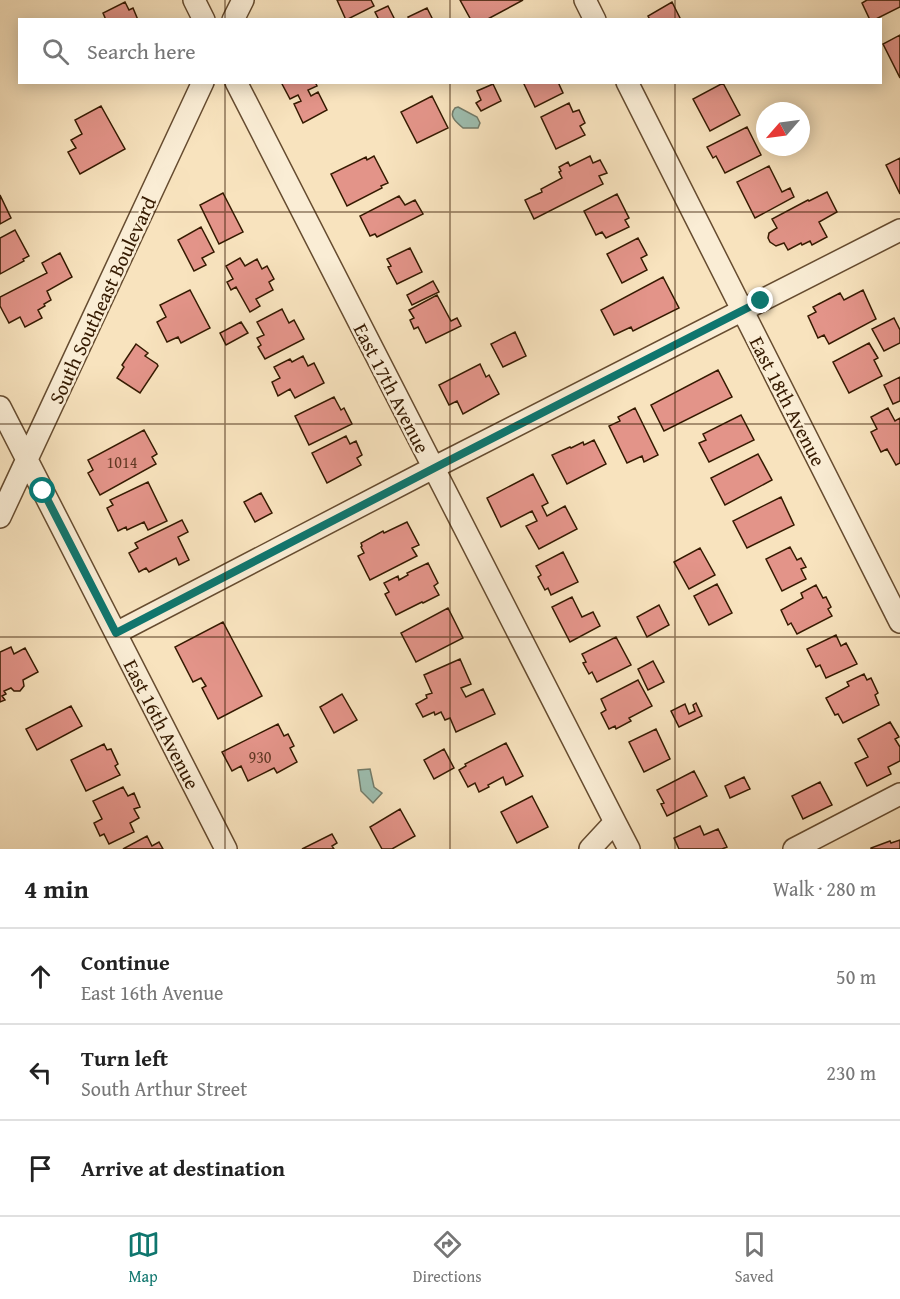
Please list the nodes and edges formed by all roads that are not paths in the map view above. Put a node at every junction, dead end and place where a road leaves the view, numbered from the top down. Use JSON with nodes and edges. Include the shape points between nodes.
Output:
{"nodes":[{"id":1,"x":194,"y":0,"type":"edge"},
{"id":2,"x":243,"y":0,"type":"edge"},
{"id":3,"x":585,"y":0,"type":"edge"},
{"id":4,"x":203,"y":18,"type":"edge"},
{"id":5,"x":234,"y":18,"type":"edge"},
{"id":6,"x":594,"y":18,"type":"edge"},
{"id":7,"x":202,"y":84,"type":"edge"},
{"id":8,"x":237,"y":84,"type":"edge"},
{"id":9,"x":628,"y":84,"type":"edge"},
{"id":10,"x":900,"y":230,"type":"edge"},
{"id":11,"x":742,"y":310,"type":"junction"},
{"id":12,"x":0,"y":407,"type":"edge"},
{"id":13,"x":27,"y":459,"type":"junction"},
{"id":14,"x":433,"y":468,"type":"junction"},
{"id":15,"x":0,"y":517,"type":"edge"},
{"id":16,"x":900,"y":622,"type":"edge"},
{"id":17,"x":116,"y":633,"type":"junction"},
{"id":18,"x":900,"y":794,"type":"edge"},
{"id":19,"x":615,"y":822,"type":"junction"},
{"id":20,"x":226,"y":849,"type":"edge"},
{"id":21,"x":591,"y":849,"type":"edge"},
{"id":22,"x":628,"y":849,"type":"edge"},
{"id":23,"x":794,"y":849,"type":"edge"}],
"edges":[{"from":1,"to":4,"type":"street"},
{"from":2,"to":5,"type":"street"},
{"from":3,"to":6,"type":"street"},
{"from":7,"to":13,"type":"street","name":"South Southeast Boulevard"},
{"from":8,"to":14,"type":"street","name":"East 17th Avenue"},
{"from":9,"to":11,"type":"street","name":"East 18th Avenue"},
{"from":10,"to":11,"type":"street"},
{"from":11,"to":14,"type":"street"},
{"from":11,"to":16,"type":"street","name":"East 18th Avenue"},
{"from":12,"to":13,"type":"street","name":"East 16th Avenue"},
{"from":13,"to":15,"type":"street","name":"South Southeast Boulevard"},
{"from":13,"to":17,"type":"street","name":"East 16th Avenue"},
{"from":14,"to":17,"type":"street"},
{"from":14,"to":19,"type":"street","name":"East 17th Avenue"},
{"from":17,"to":20,"type":"street","name":"East 16th Avenue"},
{"from":18,"to":23,"type":"street"},
{"from":19,"to":21,"type":"street"},
{"from":19,"to":22,"type":"street","name":"East 17th Avenue"}]}
